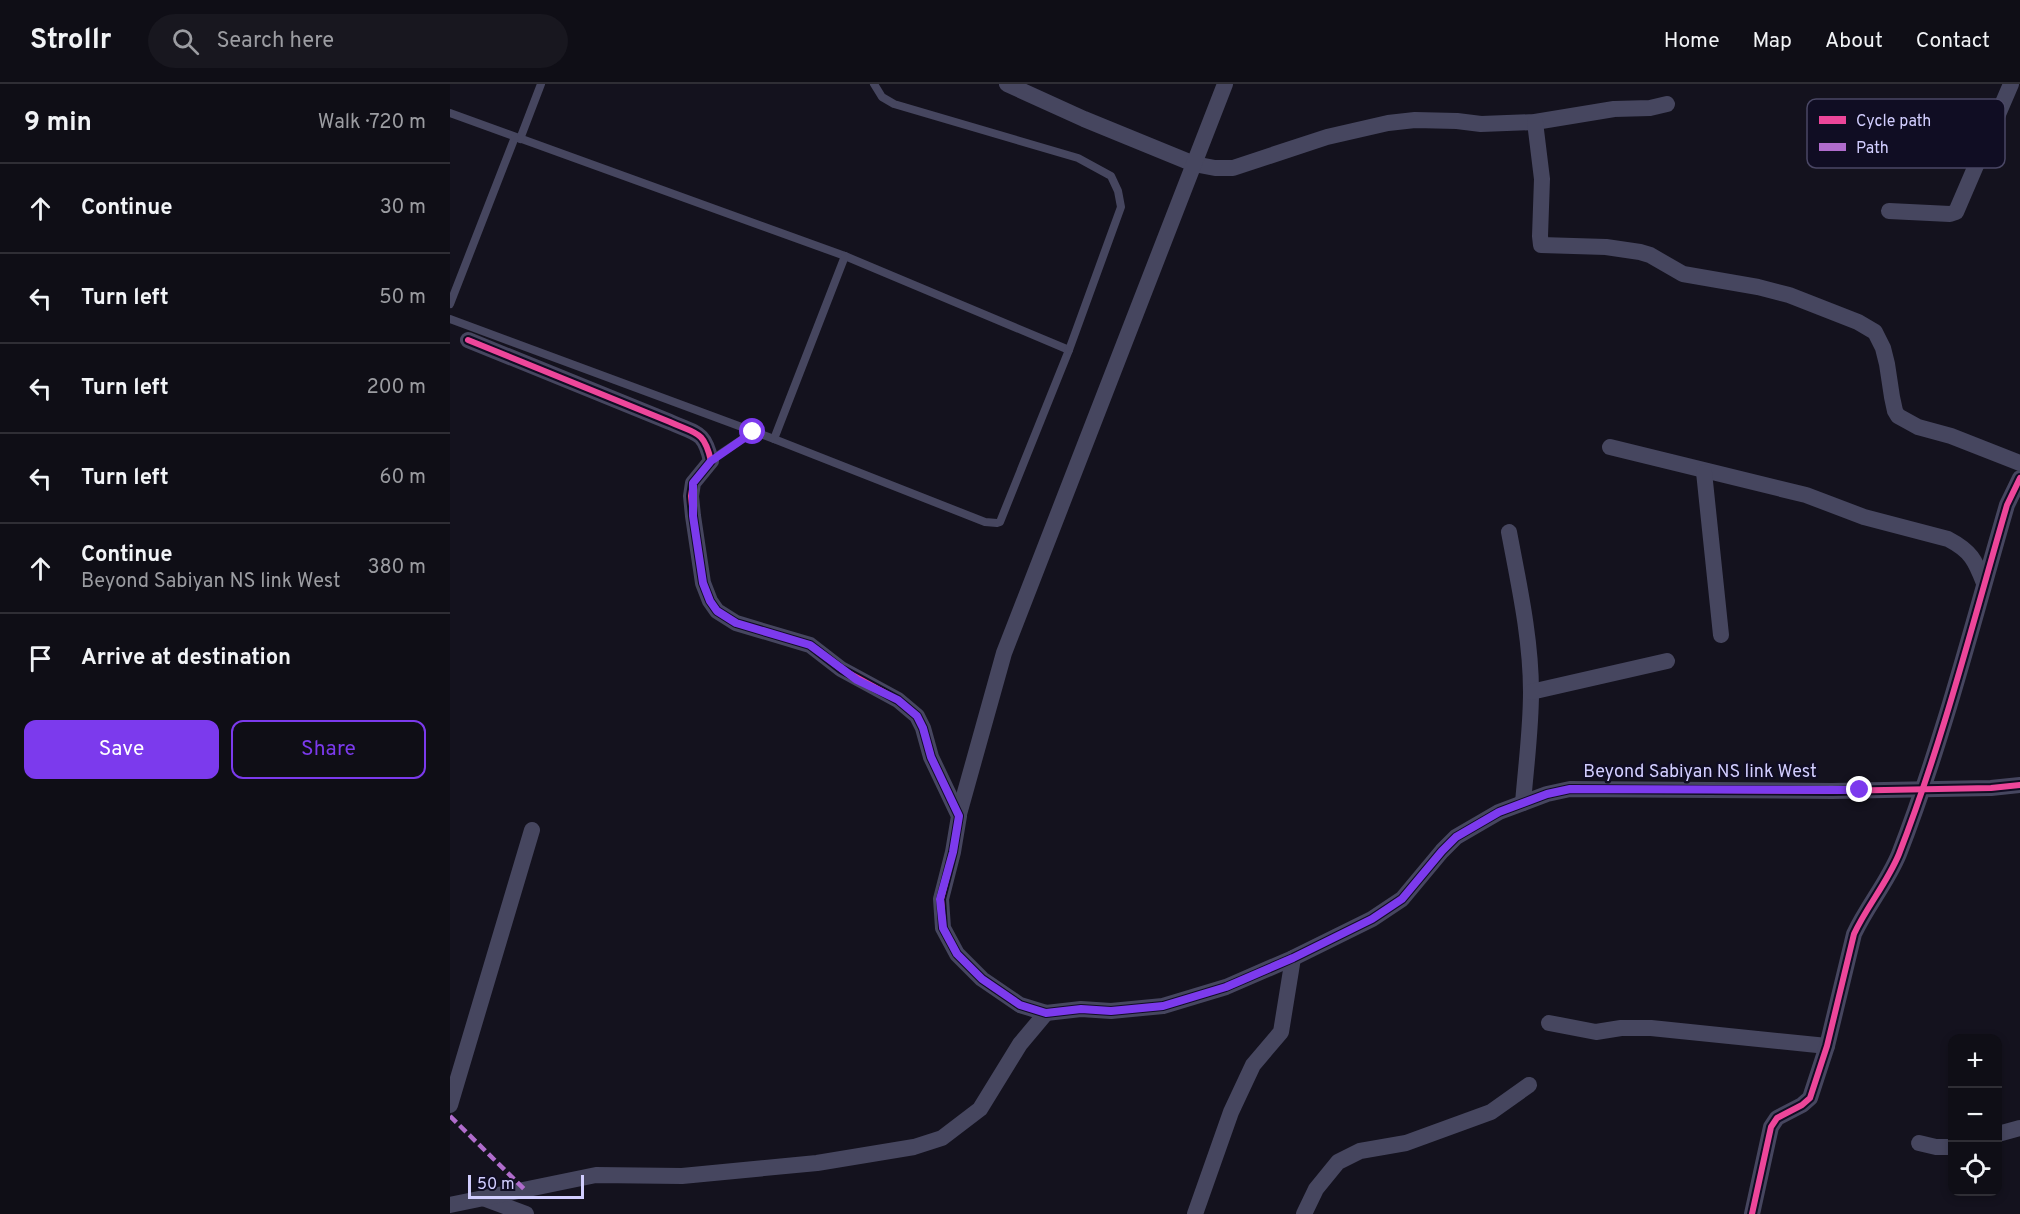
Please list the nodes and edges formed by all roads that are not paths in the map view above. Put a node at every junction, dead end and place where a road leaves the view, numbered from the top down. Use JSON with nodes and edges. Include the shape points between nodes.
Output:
{"nodes":[{"id":1,"x":541,"y":84,"type":"edge"},
{"id":2,"x":874,"y":84,"type":"edge"},
{"id":3,"x":1007,"y":84,"type":"edge"},
{"id":4,"x":1225,"y":84,"type":"edge"},
{"id":5,"x":2011,"y":84,"type":"edge"},
{"id":6,"x":2005,"y":99,"type":"edge"},
{"id":7,"x":1667,"y":104,"type":"dead end"},
{"id":8,"x":450,"y":114,"type":"edge"},
{"id":9,"x":1535,"y":122,"type":"junction"},
{"id":10,"x":517,"y":138,"type":"junction"},
{"id":11,"x":1194,"y":164,"type":"junction"},
{"id":12,"x":1975,"y":168,"type":"edge"},
{"id":13,"x":1888,"y":211,"type":"dead end"},
{"id":14,"x":845,"y":256,"type":"junction"},
{"id":15,"x":450,"y":304,"type":"edge"},
{"id":16,"x":450,"y":319,"type":"edge"},
{"id":17,"x":468,"y":340,"type":"dead end"},
{"id":18,"x":1069,"y":350,"type":"junction"},
{"id":19,"x":753,"y":432,"type":"junction"},
{"id":20,"x":774,"y":439,"type":"junction"},
{"id":21,"x":1610,"y":447,"type":"dead end"},
{"id":22,"x":711,"y":461,"type":"junction"},
{"id":23,"x":2020,"y":463,"type":"edge"},
{"id":24,"x":1704,"y":471,"type":"junction"},
{"id":25,"x":2020,"y":478,"type":"edge"},
{"id":26,"x":1509,"y":532,"type":"dead end"},
{"id":27,"x":1984,"y":583,"type":"junction"},
{"id":28,"x":1721,"y":635,"type":"dead end"},
{"id":29,"x":1667,"y":661,"type":"dead end"},
{"id":30,"x":1531,"y":692,"type":"junction"},
{"id":31,"x":2020,"y":785,"type":"edge"},
{"id":32,"x":1924,"y":788,"type":"junction"},
{"id":33,"x":1523,"y":803,"type":"junction"},
{"id":34,"x":958,"y":814,"type":"junction"},
{"id":35,"x":532,"y":830,"type":"dead end"},
{"id":36,"x":1293,"y":958,"type":"junction"},
{"id":37,"x":1046,"y":1013,"type":"junction"},
{"id":38,"x":1549,"y":1023,"type":"dead end"},
{"id":39,"x":1827,"y":1046,"type":"junction"},
{"id":40,"x":1529,"y":1085,"type":"dead end"},
{"id":41,"x":450,"y":1106,"type":"edge"},
{"id":42,"x":2020,"y":1128,"type":"edge"},
{"id":43,"x":2002,"y":1133,"type":"edge"},
{"id":44,"x":1919,"y":1143,"type":"dead end"},
{"id":45,"x":1948,"y":1147,"type":"edge"},
{"id":46,"x":483,"y":1198,"type":"junction"},
{"id":47,"x":450,"y":1205,"type":"edge"},
{"id":48,"x":526,"y":1214,"type":"edge"},
{"id":49,"x":1195,"y":1214,"type":"edge"},
{"id":50,"x":1304,"y":1214,"type":"edge"},
{"id":51,"x":1752,"y":1214,"type":"edge"}],
"edges":[{"from":1,"to":10,"type":"lane"},
{"from":2,"to":18,"type":"lane","via":[[882,97],[894,104],[1078,158],[1111,176],[1121,207]]},
{"from":3,"to":11,"type":"street"},
{"from":4,"to":11,"type":"street"},
{"from":5,"to":6,"type":"street"},
{"from":7,"to":9,"type":"street"},
{"from":8,"to":10,"type":"lane"},
{"from":9,"to":11,"type":"street","via":[[1388,123],[1327,136],[1233,168]]},
{"from":9,"to":23,"type":"street","via":[[1542,179],[1541,244],[1640,252],[1683,274],[1779,292],[1858,322],[1875,332],[1883,348],[1898,416],[1918,427]]},
{"from":10,"to":14,"type":"lane"},
{"from":10,"to":15,"type":"lane"},
{"from":11,"to":34,"type":"street","via":[[1004,653]]},
{"from":12,"to":13,"type":"street","via":[[1956,212]]},
{"from":14,"to":18,"type":"lane"},
{"from":14,"to":20,"type":"lane"},
{"from":16,"to":19,"type":"lane"},
{"from":17,"to":22,"type":"street","via":[[702,436]]},
{"from":18,"to":20,"type":"lane","via":[[1003,518],[997,523],[985,522]]},
{"from":19,"to":20,"type":"lane"},
{"from":19,"to":22,"type":"lane"},
{"from":21,"to":24,"type":"street"},
{"from":22,"to":34,"type":"street","via":[[693,483],[691,496],[703,583],[710,601],[717,611],[736,623],[810,645],[857,680],[910,708],[923,728],[931,757]]},
{"from":24,"to":27,"type":"street","via":[[1806,495],[1864,517],[1948,539],[1974,559]]},
{"from":24,"to":28,"type":"street"},
{"from":25,"to":27,"type":"street","via":[[2007,505]]},
{"from":26,"to":30,"type":"street"},
{"from":27,"to":32,"type":"street"},
{"from":29,"to":30,"type":"street"},
{"from":30,"to":33,"type":"street"},
{"from":31,"to":32,"type":"street","name":"Beyond Sabiyan NS link West"},
{"from":32,"to":33,"type":"street","name":"Beyond Sabiyan NS link West","via":[[1570,789]]},
{"from":32,"to":39,"type":"street","via":[[1890,875],[1854,934]]},
{"from":33,"to":36,"type":"street","name":"Beyond Sabiyan NS link West","via":[[1456,837],[1402,899],[1372,919]]},
{"from":34,"to":37,"type":"street","via":[[940,899],[943,928],[957,954],[982,979],[1020,1005]]},
{"from":35,"to":41,"type":"street"},
{"from":36,"to":37,"type":"street","name":"Beyond Sabiyan NS link West","via":[[1226,987],[1163,1006]]},
{"from":36,"to":49,"type":"street","via":[[1281,1032],[1253,1065],[1231,1112]]},
{"from":37,"to":46,"type":"street","via":[[1020,1044],[980,1109],[942,1138],[914,1148],[817,1163],[682,1176],[596,1175]]},
{"from":38,"to":39,"type":"street","via":[[1596,1032],[1651,1028]]},
{"from":39,"to":51,"type":"street","via":[[1810,1098],[1777,1118],[1771,1127]]},
{"from":40,"to":50,"type":"street","via":[[1491,1112],[1406,1143],[1360,1151],[1338,1162],[1316,1189]]},
{"from":42,"to":43,"type":"street"},
{"from":44,"to":45,"type":"street"},
{"from":46,"to":47,"type":"street"},
{"from":46,"to":48,"type":"street"}]}
